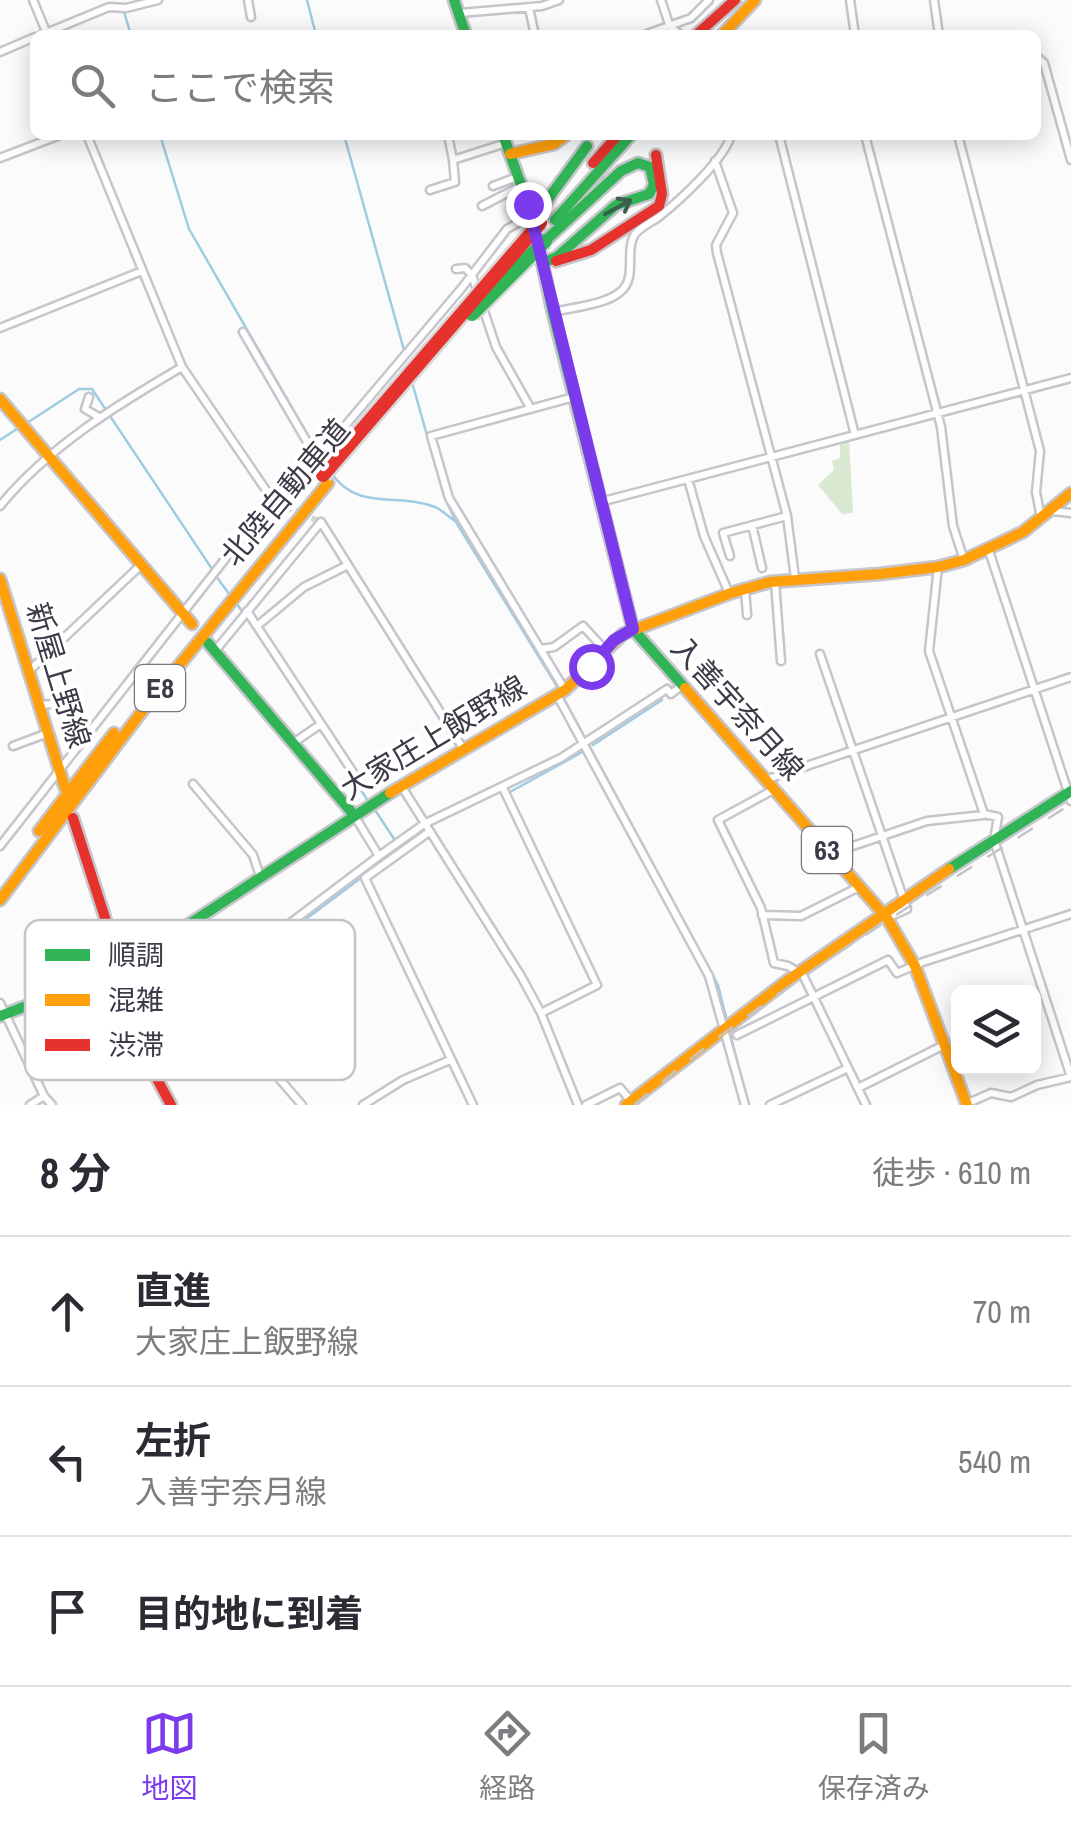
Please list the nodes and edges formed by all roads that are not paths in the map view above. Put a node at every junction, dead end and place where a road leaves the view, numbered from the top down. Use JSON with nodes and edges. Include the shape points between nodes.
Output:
{"nodes":[{"id":1,"x":32,"y":0,"type":"edge"},
{"id":2,"x":158,"y":0,"type":"edge"},
{"id":3,"x":248,"y":0,"type":"edge"},
{"id":4,"x":559,"y":0,"type":"edge"},
{"id":5,"x":661,"y":0,"type":"edge"},
{"id":6,"x":738,"y":0,"type":"edge"},
{"id":7,"x":755,"y":0,"type":"edge"},
{"id":8,"x":764,"y":0,"type":"edge"},
{"id":9,"x":850,"y":0,"type":"edge"},
{"id":10,"x":934,"y":0,"type":"edge"},
{"id":11,"x":705,"y":2,"type":"edge"},
{"id":12,"x":456,"y":6,"type":"edge"},
{"id":13,"x":530,"y":8,"type":"junction"},
{"id":14,"x":251,"y":17,"type":"dead end"},
{"id":15,"x":670,"y":27,"type":"junction"},
{"id":16,"x":41,"y":30,"type":"edge"},
{"id":17,"x":54,"y":30,"type":"edge"},
{"id":18,"x":464,"y":30,"type":"edge"},
{"id":19,"x":534,"y":30,"type":"edge"},
{"id":20,"x":660,"y":30,"type":"edge"},
{"id":21,"x":674,"y":30,"type":"edge"},
{"id":22,"x":702,"y":30,"type":"edge"},
{"id":23,"x":714,"y":30,"type":"edge"},
{"id":24,"x":727,"y":30,"type":"edge"},
{"id":25,"x":738,"y":30,"type":"edge"},
{"id":26,"x":854,"y":30,"type":"edge"},
{"id":27,"x":938,"y":30,"type":"edge"},
{"id":28,"x":30,"y":40,"type":"edge"},
{"id":29,"x":0,"y":52,"type":"edge"},
{"id":30,"x":1041,"y":60,"type":"edge"},
{"id":31,"x":47,"y":140,"type":"edge"},
{"id":32,"x":89,"y":140,"type":"edge"},
{"id":33,"x":449,"y":140,"type":"edge"},
{"id":34,"x":554,"y":140,"type":"edge"},
{"id":35,"x":614,"y":140,"type":"edge"},
{"id":36,"x":626,"y":140,"type":"edge"},
{"id":37,"x":730,"y":140,"type":"edge"},
{"id":38,"x":778,"y":140,"type":"edge"},
{"id":39,"x":867,"y":140,"type":"edge"},
{"id":40,"x":959,"y":140,"type":"edge"},
{"id":41,"x":506,"y":144,"type":"edge"},
{"id":42,"x":588,"y":146,"type":"dead end"},
{"id":43,"x":0,"y":158,"type":"edge"},
{"id":44,"x":660,"y":158,"type":"dead end"},
{"id":45,"x":453,"y":160,"type":"junction"},
{"id":46,"x":1071,"y":160,"type":"edge"},
{"id":47,"x":715,"y":161,"type":"junction"},
{"id":48,"x":520,"y":181,"type":"junction"},
{"id":49,"x":493,"y":186,"type":"dead end"},
{"id":50,"x":430,"y":190,"type":"dead end"},
{"id":51,"x":482,"y":206,"type":"dead end"},
{"id":52,"x":539,"y":225,"type":"junction"},
{"id":53,"x":542,"y":263,"type":"junction"},
{"id":54,"x":456,"y":269,"type":"dead end"},
{"id":55,"x":142,"y":271,"type":"junction"},
{"id":56,"x":472,"y":275,"type":"junction"},
{"id":57,"x":552,"y":313,"type":"junction"},
{"id":58,"x":0,"y":328,"type":"edge"},
{"id":59,"x":244,"y":332,"type":"dead end"},
{"id":60,"x":182,"y":367,"type":"junction"},
{"id":61,"x":1071,"y":378,"type":"edge"},
{"id":62,"x":1025,"y":390,"type":"junction"},
{"id":63,"x":89,"y":397,"type":"dead end"},
{"id":64,"x":574,"y":397,"type":"junction"},
{"id":65,"x":0,"y":399,"type":"edge"},
{"id":66,"x":531,"y":409,"type":"junction"},
{"id":67,"x":938,"y":413,"type":"junction"},
{"id":68,"x":99,"y":417,"type":"junction"},
{"id":69,"x":855,"y":435,"type":"junction"},
{"id":70,"x":771,"y":457,"type":"junction"},
{"id":71,"x":50,"y":458,"type":"junction"},
{"id":72,"x":316,"y":459,"type":"junction"},
{"id":73,"x":325,"y":479,"type":"junction"},
{"id":74,"x":688,"y":479,"type":"junction"},
{"id":75,"x":1071,"y":493,"type":"edge"},
{"id":76,"x":276,"y":502,"type":"junction"},
{"id":77,"x":600,"y":502,"type":"junction"},
{"id":78,"x":0,"y":506,"type":"edge"},
{"id":79,"x":287,"y":508,"type":"tunnel mouth"},
{"id":80,"x":1071,"y":512,"type":"edge"},
{"id":81,"x":1046,"y":515,"type":"junction"},
{"id":82,"x":786,"y":516,"type":"junction"},
{"id":83,"x":752,"y":525,"type":"junction"},
{"id":84,"x":988,"y":551,"type":"junction"},
{"id":85,"x":730,"y":556,"type":"dead end"},
{"id":86,"x":964,"y":560,"type":"junction"},
{"id":87,"x":141,"y":565,"type":"junction"},
{"id":88,"x":348,"y":565,"type":"junction"},
{"id":89,"x":938,"y":567,"type":"junction"},
{"id":90,"x":762,"y":568,"type":"dead end"},
{"id":91,"x":795,"y":578,"type":"junction"},
{"id":92,"x":0,"y":579,"type":"edge"},
{"id":93,"x":775,"y":581,"type":"junction"},
{"id":94,"x":745,"y":589,"type":"junction"},
{"id":95,"x":729,"y":593,"type":"junction"},
{"id":96,"x":247,"y":611,"type":"junction"},
{"id":97,"x":746,"y":615,"type":"dead end"},
{"id":98,"x":187,"y":618,"type":"junction"},
{"id":99,"x":257,"y":626,"type":"junction"},
{"id":100,"x":633,"y":629,"type":"junction"},
{"id":101,"x":211,"y":647,"type":"joint"},
{"id":102,"x":540,"y":649,"type":"junction"},
{"id":103,"x":604,"y":649,"type":"junction"},
{"id":104,"x":820,"y":654,"type":"dead end"},
{"id":105,"x":781,"y":660,"type":"dead end"},
{"id":106,"x":29,"y":671,"type":"junction"},
{"id":107,"x":1071,"y":677,"type":"edge"},
{"id":108,"x":681,"y":686,"type":"junction"},
{"id":109,"x":1034,"y":690,"type":"junction"},
{"id":110,"x":561,"y":692,"type":"junction"},
{"id":111,"x":66,"y":697,"type":"dead end"},
{"id":112,"x":39,"y":705,"type":"junction"},
{"id":113,"x":951,"y":718,"type":"junction"},
{"id":114,"x":321,"y":724,"type":"junction"},
{"id":115,"x":48,"y":733,"type":"junction"},
{"id":116,"x":292,"y":743,"type":"junction"},
{"id":117,"x":583,"y":743,"type":"junction"},
{"id":118,"x":13,"y":746,"type":"dead end"},
{"id":119,"x":854,"y":749,"type":"junction"},
{"id":120,"x":464,"y":750,"type":"junction"},
{"id":121,"x":60,"y":770,"type":"junction"},
{"id":122,"x":194,"y":784,"type":"dead end"},
{"id":123,"x":769,"y":785,"type":"junction"},
{"id":124,"x":362,"y":786,"type":"dead end"},
{"id":125,"x":402,"y":787,"type":"junction"},
{"id":126,"x":65,"y":788,"type":"dead end"},
{"id":127,"x":502,"y":788,"type":"junction"},
{"id":128,"x":1070,"y":795,"type":"edge"},
{"id":129,"x":984,"y":814,"type":"junction"},
{"id":130,"x":354,"y":816,"type":"junction"},
{"id":131,"x":74,"y":818,"type":"dead end"},
{"id":132,"x":424,"y":824,"type":"junction"},
{"id":133,"x":429,"y":832,"type":"junction"},
{"id":134,"x":882,"y":836,"type":"junction"},
{"id":135,"x":994,"y":840,"type":"junction"},
{"id":136,"x":0,"y":846,"type":"edge"},
{"id":137,"x":830,"y":853,"type":"junction"},
{"id":138,"x":378,"y":856,"type":"junction"},
{"id":139,"x":261,"y":877,"type":"junction"},
{"id":140,"x":0,"y":884,"type":"edge"},
{"id":141,"x":859,"y":887,"type":"junction"},
{"id":142,"x":903,"y":899,"type":"junction"},
{"id":143,"x":0,"y":900,"type":"edge"},
{"id":144,"x":1071,"y":914,"type":"edge"},
{"id":145,"x":884,"y":915,"type":"junction"},
{"id":146,"x":762,"y":916,"type":"junction"},
{"id":147,"x":106,"y":920,"type":"edge"},
{"id":148,"x":196,"y":920,"type":"edge"},
{"id":149,"x":293,"y":920,"type":"edge"},
{"id":150,"x":1023,"y":930,"type":"junction"},
{"id":151,"x":915,"y":966,"type":"junction"},
{"id":152,"x":796,"y":971,"type":"junction"},
{"id":153,"x":813,"y":996,"type":"junction"},
{"id":154,"x":2,"y":1011,"type":"edge"},
{"id":155,"x":540,"y":1013,"type":"junction"},
{"id":156,"x":731,"y":1030,"type":"junction"},
{"id":157,"x":944,"y":1045,"type":"junction"},
{"id":158,"x":25,"y":1058,"type":"edge"},
{"id":159,"x":450,"y":1060,"type":"junction"},
{"id":160,"x":848,"y":1068,"type":"junction"},
{"id":161,"x":36,"y":1080,"type":"edge"},
{"id":162,"x":157,"y":1080,"type":"edge"},
{"id":163,"x":281,"y":1080,"type":"edge"},
{"id":164,"x":858,"y":1088,"type":"junction"},
{"id":165,"x":44,"y":1096,"type":"junction"},
{"id":166,"x":628,"y":1103,"type":"edge"},
{"id":167,"x":966,"y":1104,"type":"edge"},
{"id":168,"x":30,"y":1105,"type":"edge"},
{"id":169,"x":52,"y":1105,"type":"edge"},
{"id":170,"x":171,"y":1105,"type":"edge"},
{"id":171,"x":302,"y":1105,"type":"edge"},
{"id":172,"x":364,"y":1105,"type":"edge"},
{"id":173,"x":473,"y":1105,"type":"edge"},
{"id":174,"x":582,"y":1105,"type":"edge"},
{"id":175,"x":745,"y":1105,"type":"edge"},
{"id":176,"x":770,"y":1105,"type":"edge"},
{"id":177,"x":866,"y":1105,"type":"edge"}],
"edges":[{"from":1,"to":16,"type":"street"},
{"from":2,"to":17,"type":"street","via":[[109,7]]},
{"from":3,"to":14,"type":"street"},
{"from":4,"to":13,"type":"street"},
{"from":5,"to":15,"type":"street"},
{"from":6,"to":22,"type":"main road"},
{"from":6,"to":23,"type":"main road"},
{"from":7,"to":24,"type":"main road"},
{"from":8,"to":25,"type":"main road"},
{"from":9,"to":26,"type":"street"},
{"from":10,"to":27,"type":"street"},
{"from":11,"to":15,"type":"street"},
{"from":12,"to":13,"type":"street"},
{"from":12,"to":18,"type":"main road"},
{"from":13,"to":19,"type":"street"},
{"from":15,"to":20,"type":"street"},
{"from":15,"to":21,"type":"street"},
{"from":28,"to":29,"type":"street"},
{"from":30,"to":46,"type":"street"},
{"from":31,"to":43,"type":"street"},
{"from":32,"to":55,"type":"street"},
{"from":33,"to":45,"type":"street"},
{"from":34,"to":41,"type":"main road"},
{"from":35,"to":52,"type":"main road","name":"北陸自動車道","number":"E8"},
{"from":36,"to":52,"type":"main road","name":"北陸自動車道","number":"E8"},
{"from":37,"to":47,"type":"street"},
{"from":38,"to":69,"type":"street"},
{"from":39,"to":67,"type":"street"},
{"from":40,"to":62,"type":"street"},
{"from":41,"to":45,"type":"street"},
{"from":41,"to":48,"type":"main road","name":"入善宇奈月線","number":"63"},
{"from":42,"to":52,"type":"main road"},
{"from":44,"to":53,"type":"main road","via":[[661,200],[654,211],[591,250]]},
{"from":45,"to":50,"type":"street","via":[[455,182]]},
{"from":47,"to":57,"type":"street","via":[[634,236],[624,289]]},
{"from":47,"to":70,"type":"street","via":[[733,213],[717,254]]},
{"from":48,"to":49,"type":"street"},
{"from":48,"to":51,"type":"street"},
{"from":48,"to":52,"type":"main road","name":"入善宇奈月線","number":"63"},
{"from":52,"to":53,"type":"main road","name":"入善宇奈月線","number":"63"},
{"from":53,"to":52,"type":"main road","one_way":true,"via":[[557,258],[616,205],[650,194],[650,168],[628,166]]},
{"from":52,"to":56,"type":"street","via":[[507,229]]},
{"from":52,"to":73,"type":"main road","name":"北陸自動車道","number":"E8","bridge":true},
{"from":53,"to":57,"type":"main road","name":"入善宇奈月線","number":"63"},
{"from":54,"to":56,"type":"street"},
{"from":55,"to":58,"type":"street"},
{"from":55,"to":60,"type":"street"},
{"from":56,"to":66,"type":"street","via":[[496,347]]},
{"from":56,"to":72,"type":"street"},
{"from":57,"to":64,"type":"main road","name":"入善宇奈月線","number":"63"},
{"from":59,"to":72,"type":"street"},
{"from":60,"to":68,"type":"street"},
{"from":60,"to":76,"type":"street"},
{"from":61,"to":62,"type":"street"},
{"from":62,"to":67,"type":"street"},
{"from":62,"to":81,"type":"street","via":[[1040,450],[1036,492]]},
{"from":63,"to":68,"type":"street","via":[[85,409]]},
{"from":64,"to":66,"type":"street"},
{"from":64,"to":77,"type":"main road","name":"入善宇奈月線","number":"63"},
{"from":65,"to":71,"type":"main road"},
{"from":66,"to":102,"type":"street","via":[[431,436],[449,498]]},
{"from":67,"to":69,"type":"street"},
{"from":67,"to":86,"type":"street"},
{"from":68,"to":71,"type":"street"},
{"from":69,"to":70,"type":"street"},
{"from":70,"to":74,"type":"street"},
{"from":70,"to":82,"type":"street"},
{"from":71,"to":78,"type":"street"},
{"from":71,"to":87,"type":"main road"},
{"from":72,"to":76,"type":"street"},
{"from":73,"to":140,"type":"main road","name":"北陸自動車道","number":"E8","via":[[149,687]]},
{"from":73,"to":143,"type":"main road","name":"北陸自動車道","number":"E8"},
{"from":74,"to":77,"type":"street"},
{"from":74,"to":95,"type":"street"},
{"from":75,"to":81,"type":"main road","name":"大家庄上飯野線"},
{"from":76,"to":79,"type":"street"},
{"from":76,"to":98,"type":"street","via":[[233,548]]},
{"from":77,"to":100,"type":"main road","name":"入善宇奈月線","number":"63"},
{"from":80,"to":81,"type":"street"},
{"from":81,"to":84,"type":"main road","name":"大家庄上飯野線"},
{"from":82,"to":83,"type":"street"},
{"from":82,"to":91,"type":"street"},
{"from":83,"to":85,"type":"street","via":[[723,532]]},
{"from":83,"to":90,"type":"street"},
{"from":84,"to":86,"type":"main road","name":"大家庄上飯野線"},
{"from":84,"to":109,"type":"street"},
{"from":86,"to":89,"type":"main road","name":"大家庄上飯野線"},
{"from":87,"to":98,"type":"main road"},
{"from":87,"to":106,"type":"street"},
{"from":88,"to":96,"type":"street","via":[[321,522]]},
{"from":88,"to":99,"type":"street","via":[[304,587]]},
{"from":88,"to":120,"type":"street"},
{"from":89,"to":91,"type":"main road","name":"大家庄上飯野線"},
{"from":89,"to":113,"type":"street","via":[[930,651]]},
{"from":91,"to":93,"type":"main road","name":"大家庄上飯野線"},
{"from":92,"to":106,"type":"main road","name":"新屋上野線"},
{"from":93,"to":94,"type":"main road","name":"大家庄上飯野線"},
{"from":93,"to":105,"type":"street"},
{"from":94,"to":95,"type":"main road","name":"大家庄上飯野線"},
{"from":94,"to":97,"type":"street"},
{"from":95,"to":100,"type":"main road","name":"大家庄上飯野線"},
{"from":96,"to":99,"type":"street"},
{"from":96,"to":101,"type":"street"},
{"from":98,"to":121,"type":"street"},
{"from":99,"to":114,"type":"street"},
{"from":100,"to":103,"type":"main road","name":"大家庄上飯野線"},
{"from":100,"to":108,"type":"main road","name":"入善宇奈月線","number":"63"},
{"from":101,"to":116,"type":"main road"},
{"from":102,"to":103,"type":"street","via":[[583,626]]},
{"from":102,"to":110,"type":"street"},
{"from":103,"to":110,"type":"main road","name":"大家庄上飯野線"},
{"from":104,"to":119,"type":"street"},
{"from":106,"to":112,"type":"main road","name":"新屋上野線"},
{"from":107,"to":109,"type":"street"},
{"from":108,"to":117,"type":"street"},
{"from":108,"to":123,"type":"main road","name":"入善宇奈月線","number":"63"},
{"from":109,"to":113,"type":"street"},
{"from":109,"to":128,"type":"street"},
{"from":110,"to":117,"type":"street"},
{"from":110,"to":120,"type":"main road","name":"大家庄上飯野線"},
{"from":111,"to":112,"type":"street"},
{"from":112,"to":115,"type":"main road","name":"新屋上野線"},
{"from":113,"to":119,"type":"street"},
{"from":113,"to":129,"type":"street"},
{"from":114,"to":116,"type":"street"},
{"from":114,"to":124,"type":"street"},
{"from":115,"to":118,"type":"street"},
{"from":115,"to":121,"type":"main road","name":"新屋上野線"},
{"from":116,"to":130,"type":"main road"},
{"from":117,"to":127,"type":"street"},
{"from":117,"to":156,"type":"street"},
{"from":119,"to":123,"type":"street"},
{"from":119,"to":134,"type":"street"},
{"from":120,"to":125,"type":"main road","name":"大家庄上飯野線"},
{"from":121,"to":126,"type":"main road","name":"新屋上野線"},
{"from":121,"to":136,"type":"street"},
{"from":122,"to":139,"type":"street","via":[[253,855]]},
{"from":123,"to":137,"type":"main road","name":"入善宇奈月線","number":"63"},
{"from":123,"to":146,"type":"street","via":[[718,820]]},
{"from":125,"to":130,"type":"main road","name":"大家庄上飯野線"},
{"from":125,"to":132,"type":"street"},
{"from":127,"to":132,"type":"street"},
{"from":127,"to":155,"type":"street","via":[[597,985]]},
{"from":128,"to":135,"type":"main road"},
{"from":129,"to":134,"type":"street","via":[[927,821]]},
{"from":129,"to":135,"type":"street","via":[[998,817]]},
{"from":130,"to":138,"type":"street"},
{"from":130,"to":139,"type":"main road","name":"大家庄上飯野線"},
{"from":131,"to":147,"type":"main road"},
{"from":132,"to":133,"type":"street"},
{"from":132,"to":138,"type":"street"},
{"from":133,"to":155,"type":"street"},
{"from":133,"to":159,"type":"street","via":[[365,878]]},
{"from":134,"to":137,"type":"street"},
{"from":134,"to":142,"type":"street"},
{"from":135,"to":142,"type":"main road"},
{"from":135,"to":150,"type":"street"},
{"from":137,"to":141,"type":"main road","name":"入善宇奈月線","number":"63"},
{"from":138,"to":149,"type":"street"},
{"from":139,"to":148,"type":"main road","name":"大家庄上飯野線"},
{"from":141,"to":145,"type":"main road","name":"入善宇奈月線","number":"63"},
{"from":141,"to":146,"type":"street","via":[[800,916]]},
{"from":142,"to":145,"type":"main road"},
{"from":144,"to":150,"type":"street"},
{"from":145,"to":151,"type":"main road","name":"入善宇奈月線","number":"63"},
{"from":145,"to":152,"type":"main road"},
{"from":146,"to":152,"type":"street","via":[[774,963]]},
{"from":150,"to":151,"type":"street"},
{"from":150,"to":167,"type":"street","via":[[1071,1076],[1011,1098],[991,1093]]},
{"from":151,"to":153,"type":"street","via":[[897,972],[888,960]]},
{"from":151,"to":157,"type":"main road","name":"入善宇奈月線","number":"63"},
{"from":152,"to":153,"type":"street"},
{"from":152,"to":156,"type":"main road"},
{"from":153,"to":156,"type":"street"},
{"from":153,"to":160,"type":"street"},
{"from":154,"to":158,"type":"street"},
{"from":155,"to":174,"type":"street"},
{"from":156,"to":166,"type":"main road"},
{"from":156,"to":175,"type":"street"},
{"from":157,"to":164,"type":"street"},
{"from":157,"to":167,"type":"main road","name":"入善宇奈月線","number":"63"},
{"from":159,"to":172,"type":"street"},
{"from":159,"to":173,"type":"street"},
{"from":160,"to":164,"type":"street"},
{"from":160,"to":176,"type":"street"},
{"from":161,"to":165,"type":"street"},
{"from":162,"to":170,"type":"main road"},
{"from":163,"to":171,"type":"street"},
{"from":164,"to":177,"type":"street"},
{"from":165,"to":168,"type":"street"},
{"from":165,"to":169,"type":"street"},
{"from":166,"to":174,"type":"street","via":[[620,1088]]}]}
